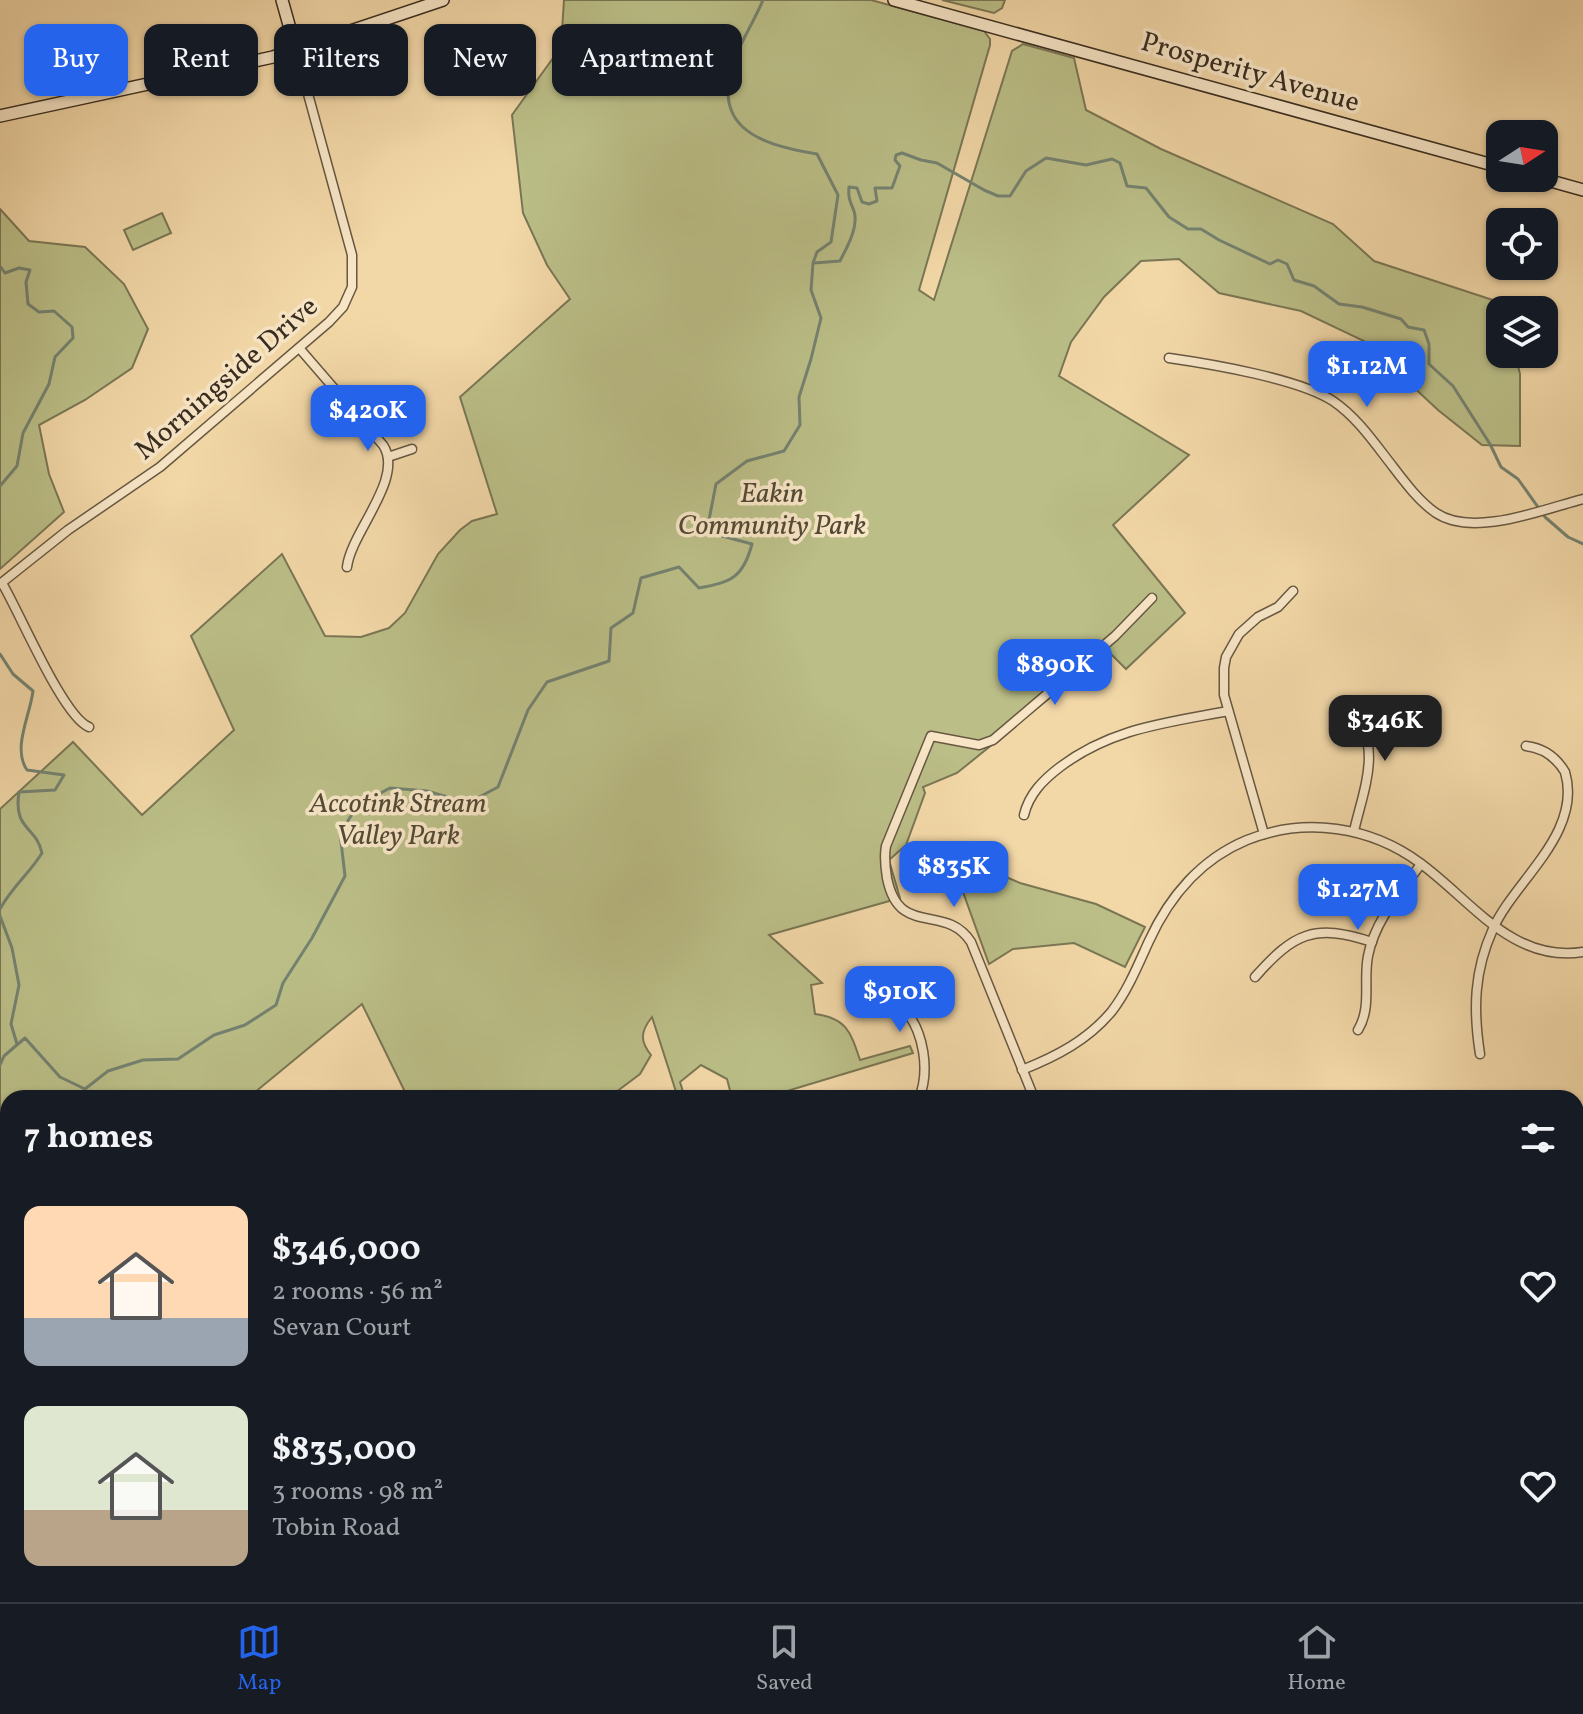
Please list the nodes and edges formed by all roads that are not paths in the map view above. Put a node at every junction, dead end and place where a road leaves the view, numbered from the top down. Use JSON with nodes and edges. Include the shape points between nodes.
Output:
{"nodes":[{"id":1,"x":282,"y":0,"type":"edge"},
{"id":2,"x":443,"y":0,"type":"edge"},
{"id":3,"x":894,"y":0,"type":"edge"},
{"id":4,"x":289,"y":24,"type":"edge"},
{"id":5,"x":372,"y":24,"type":"edge"},
{"id":6,"x":274,"y":55,"type":"edge"},
{"id":7,"x":309,"y":96,"type":"edge"},
{"id":8,"x":0,"y":116,"type":"edge"},
{"id":9,"x":1486,"y":163,"type":"edge"},
{"id":10,"x":1558,"y":183,"type":"edge"},
{"id":11,"x":1583,"y":190,"type":"edge"},
{"id":12,"x":300,"y":349,"type":"junction"},
{"id":13,"x":1169,"y":358,"type":"dead end"},
{"id":14,"x":412,"y":449,"type":"dead end"},
{"id":15,"x":388,"y":457,"type":"junction"},
{"id":16,"x":1583,"y":499,"type":"edge"},
{"id":17,"x":347,"y":567,"type":"dead end"},
{"id":18,"x":1,"y":583,"type":"edge"},
{"id":19,"x":1293,"y":591,"type":"dead end"},
{"id":20,"x":1152,"y":598,"type":"dead end"},
{"id":21,"x":1349,"y":710,"type":"dead end"},
{"id":22,"x":1228,"y":711,"type":"junction"},
{"id":23,"x":89,"y":727,"type":"dead end"},
{"id":24,"x":1526,"y":746,"type":"dead end"},
{"id":25,"x":1024,"y":815,"type":"dead end"},
{"id":26,"x":1354,"y":831,"type":"junction"},
{"id":27,"x":1264,"y":834,"type":"junction"},
{"id":28,"x":1421,"y":864,"type":"junction"},
{"id":29,"x":1494,"y":926,"type":"junction"},
{"id":30,"x":1372,"y":942,"type":"junction"},
{"id":31,"x":1583,"y":952,"type":"edge"},
{"id":32,"x":1255,"y":977,"type":"dead end"},
{"id":33,"x":871,"y":979,"type":"dead end"},
{"id":34,"x":1358,"y":1030,"type":"dead end"},
{"id":35,"x":1480,"y":1054,"type":"dead end"},
{"id":36,"x":1022,"y":1070,"type":"junction"},
{"id":37,"x":921,"y":1090,"type":"edge"},
{"id":38,"x":1031,"y":1090,"type":"edge"}],
"edges":[{"from":1,"to":4,"type":"main road"},
{"from":2,"to":5,"type":"main road"},
{"from":3,"to":9,"type":"main road","name":"Prosperity Avenue"},
{"from":6,"to":8,"type":"main road"},
{"from":7,"to":12,"type":"street","name":"Morningside Drive","via":[[354,276],[343,307]]},
{"from":10,"to":11,"type":"main road"},
{"from":12,"to":15,"type":"street"},
{"from":12,"to":18,"type":"street","name":"Morningside Drive","via":[[160,467]]},
{"from":13,"to":16,"type":"street","via":[[1324,395],[1350,414],[1427,506],[1445,518],[1485,522]]},
{"from":14,"to":15,"type":"street"},
{"from":15,"to":17,"type":"street","via":[[385,480]]},
{"from":18,"to":23,"type":"street","via":[[58,690],[77,721]]},
{"from":19,"to":22,"type":"street","via":[[1278,607],[1248,624],[1231,645],[1223,682]]},
{"from":20,"to":36,"type":"street","via":[[993,740],[979,745],[931,736],[886,846],[889,889],[901,909],[956,926],[971,942]]},
{"from":21,"to":26,"type":"street","via":[[1366,731],[1370,752]]},
{"from":22,"to":25,"type":"street","via":[[1130,730],[1090,747],[1037,787]]},
{"from":22,"to":27,"type":"street"},
{"from":24,"to":29,"type":"street","via":[[1550,755],[1565,771],[1572,815],[1564,836]]},
{"from":26,"to":27,"type":"street","via":[[1316,827]]},
{"from":26,"to":28,"type":"street"},
{"from":27,"to":36,"type":"street","via":[[1227,850],[1183,886],[1160,917],[1121,998],[1099,1025],[1069,1048]]},
{"from":28,"to":29,"type":"street"},
{"from":28,"to":30,"type":"street","via":[[1386,911]]},
{"from":29,"to":31,"type":"street","via":[[1532,948]]},
{"from":29,"to":35,"type":"street","via":[[1476,986]]},
{"from":30,"to":32,"type":"street","via":[[1335,932],[1308,935],[1284,947]]},
{"from":30,"to":34,"type":"street","via":[[1367,1005]]},
{"from":33,"to":37,"type":"street","via":[[914,1024],[926,1065]]},
{"from":36,"to":38,"type":"street"}]}
